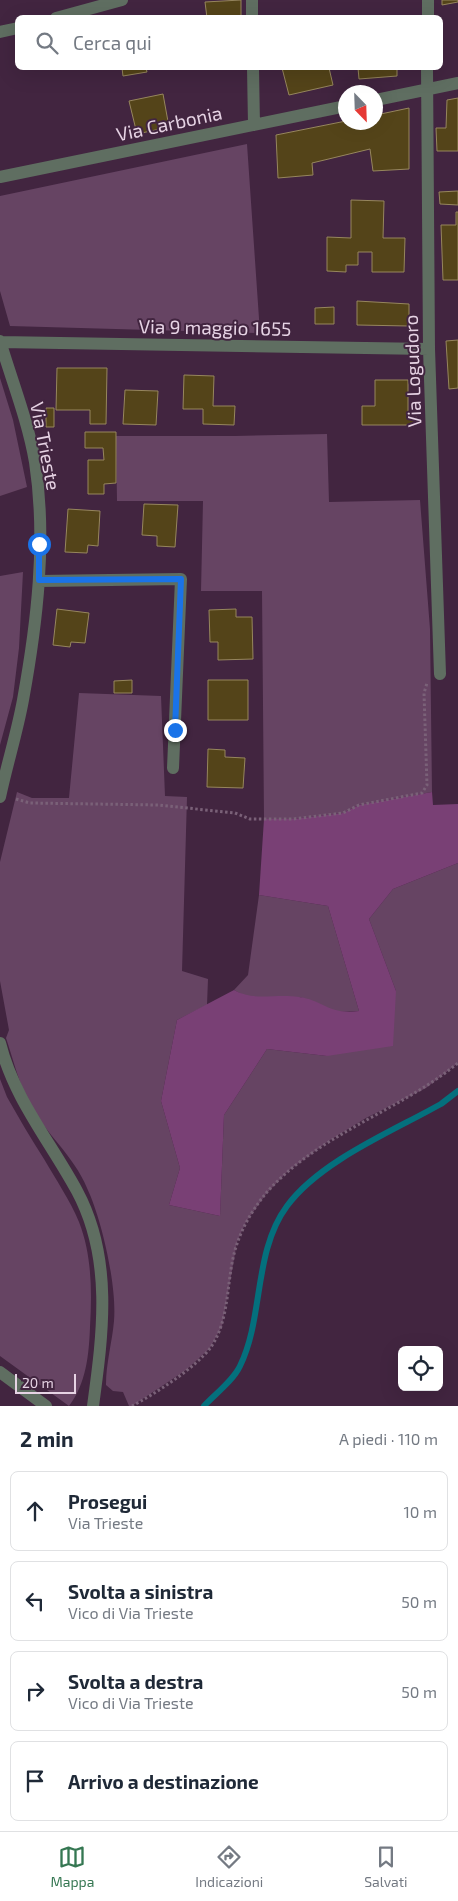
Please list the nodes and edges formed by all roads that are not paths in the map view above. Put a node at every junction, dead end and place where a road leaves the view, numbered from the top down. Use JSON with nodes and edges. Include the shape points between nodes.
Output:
{"nodes":[{"id":1,"x":122,"y":0,"type":"edge"},
{"id":2,"x":252,"y":0,"type":"edge"},
{"id":3,"x":428,"y":0,"type":"edge"},
{"id":4,"x":67,"y":15,"type":"edge"},
{"id":5,"x":252,"y":15,"type":"edge"},
{"id":6,"x":428,"y":15,"type":"edge"},
{"id":7,"x":15,"y":29,"type":"edge"},
{"id":8,"x":0,"y":32,"type":"edge"},
{"id":9,"x":253,"y":70,"type":"edge"},
{"id":10,"x":427,"y":70,"type":"edge"},
{"id":11,"x":458,"y":83,"type":"edge"},
{"id":12,"x":426,"y":90,"type":"junction"},
{"id":13,"x":383,"y":99,"type":"edge"},
{"id":14,"x":338,"y":108,"type":"edge"},
{"id":15,"x":254,"y":124,"type":"junction"},
{"id":16,"x":0,"y":177,"type":"edge"},
{"id":17,"x":0,"y":341,"type":"edge"},
{"id":18,"x":429,"y":349,"type":"junction"},
{"id":19,"x":39,"y":580,"type":"junction"},
{"id":20,"x":440,"y":674,"type":"road end"},
{"id":21,"x":173,"y":768,"type":"dead end"},
{"id":22,"x":0,"y":795,"type":"edge"},
{"id":23,"x":0,"y":1043,"type":"edge"},
{"id":24,"x":0,"y":1372,"type":"edge"},
{"id":25,"x":46,"y":1406,"type":"edge"},
{"id":26,"x":93,"y":1406,"type":"edge"}],
"edges":[{"from":1,"to":4,"type":"street"},
{"from":2,"to":5,"type":"street"},
{"from":3,"to":6,"type":"street"},
{"from":7,"to":8,"type":"street"},
{"from":9,"to":15,"type":"street"},
{"from":10,"to":12,"type":"street","name":"Via Logudoro"},
{"from":11,"to":12,"type":"street"},
{"from":12,"to":13,"type":"street"},
{"from":12,"to":18,"type":"street","name":"Via Logudoro"},
{"from":14,"to":15,"type":"street","name":"Via Carbonia"},
{"from":15,"to":16,"type":"street","name":"Via Carbonia"},
{"from":17,"to":18,"type":"street","name":"Via 9 maggio 1655"},
{"from":17,"to":19,"type":"street","name":"Via Trieste","via":[[35,461],[39,497]]},
{"from":18,"to":20,"type":"street","name":"Via Logudoro"},
{"from":19,"to":21,"type":"street","via":[[181,579]]},
{"from":19,"to":22,"type":"street","name":"Via Trieste","via":[[23,702]]},
{"from":23,"to":26,"type":"street","via":[[11,1078],[28,1113],[77,1192],[96,1240],[102,1275],[103,1313]]},
{"from":24,"to":25,"type":"street"}]}
